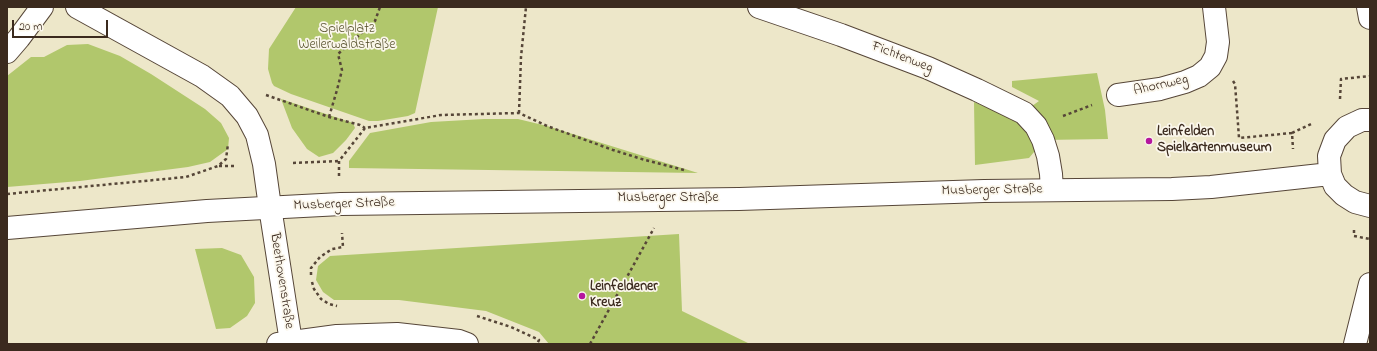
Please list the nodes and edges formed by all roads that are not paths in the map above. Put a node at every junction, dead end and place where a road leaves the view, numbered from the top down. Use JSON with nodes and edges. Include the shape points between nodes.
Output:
{"nodes":[{"id":1,"x":42,"y":7,"type":"edge"},
{"id":2,"x":77,"y":7,"type":"edge"},
{"id":3,"x":758,"y":7,"type":"edge"},
{"id":4,"x":1214,"y":7,"type":"edge"},
{"id":5,"x":1368,"y":7,"type":"edge"},
{"id":6,"x":1370,"y":18,"type":"edge"},
{"id":7,"x":7,"y":52,"type":"edge"},
{"id":8,"x":1118,"y":95,"type":"road end"},
{"id":9,"x":1370,"y":120,"type":"edge"},
{"id":10,"x":1330,"y":174,"type":"junction"},
{"id":11,"x":1052,"y":190,"type":"junction"},
{"id":12,"x":1370,"y":206,"type":"edge"},
{"id":13,"x":270,"y":207,"type":"junction"},
{"id":14,"x":7,"y":228,"type":"edge"},
{"id":15,"x":1370,"y":284,"type":"edge"},
{"id":16,"x":285,"y":343,"type":"edge"},
{"id":17,"x":462,"y":343,"type":"edge"},
{"id":18,"x":1355,"y":344,"type":"edge"}],
"edges":[{"from":1,"to":7,"type":"main road"},
{"from":2,"to":13,"type":"main road","name":"Beethovenstraße","via":[[196,72],[230,96],[247,116],[257,135]]},
{"from":3,"to":11,"type":"main road","name":"Fichtenweg","via":[[842,35],[935,71],[1024,113],[1044,140]]},
{"from":4,"to":8,"type":"main road","name":"Ahornweg","via":[[1218,42],[1216,56],[1210,67],[1200,76],[1185,82],[1160,89]]},
{"from":5,"to":6,"type":"main road"},
{"from":9,"to":10,"type":"main road","via":[[1362,120],[1346,127],[1335,140],[1329,156]]},
{"from":10,"to":11,"type":"main road","name":"Musberger Straße","via":[[1172,189]]},
{"from":10,"to":12,"type":"main road","via":[[1335,186],[1344,195],[1355,202]]},
{"from":11,"to":13,"type":"main road","name":"Musberger Straße","via":[[739,199]]},
{"from":13,"to":14,"type":"main road","name":"Musberger Straße"},
{"from":13,"to":16,"type":"main road","name":"Beethovenstraße"},
{"from":15,"to":18,"type":"main road"},
{"from":16,"to":17,"type":"main road","via":[[337,336],[397,334]]}]}
